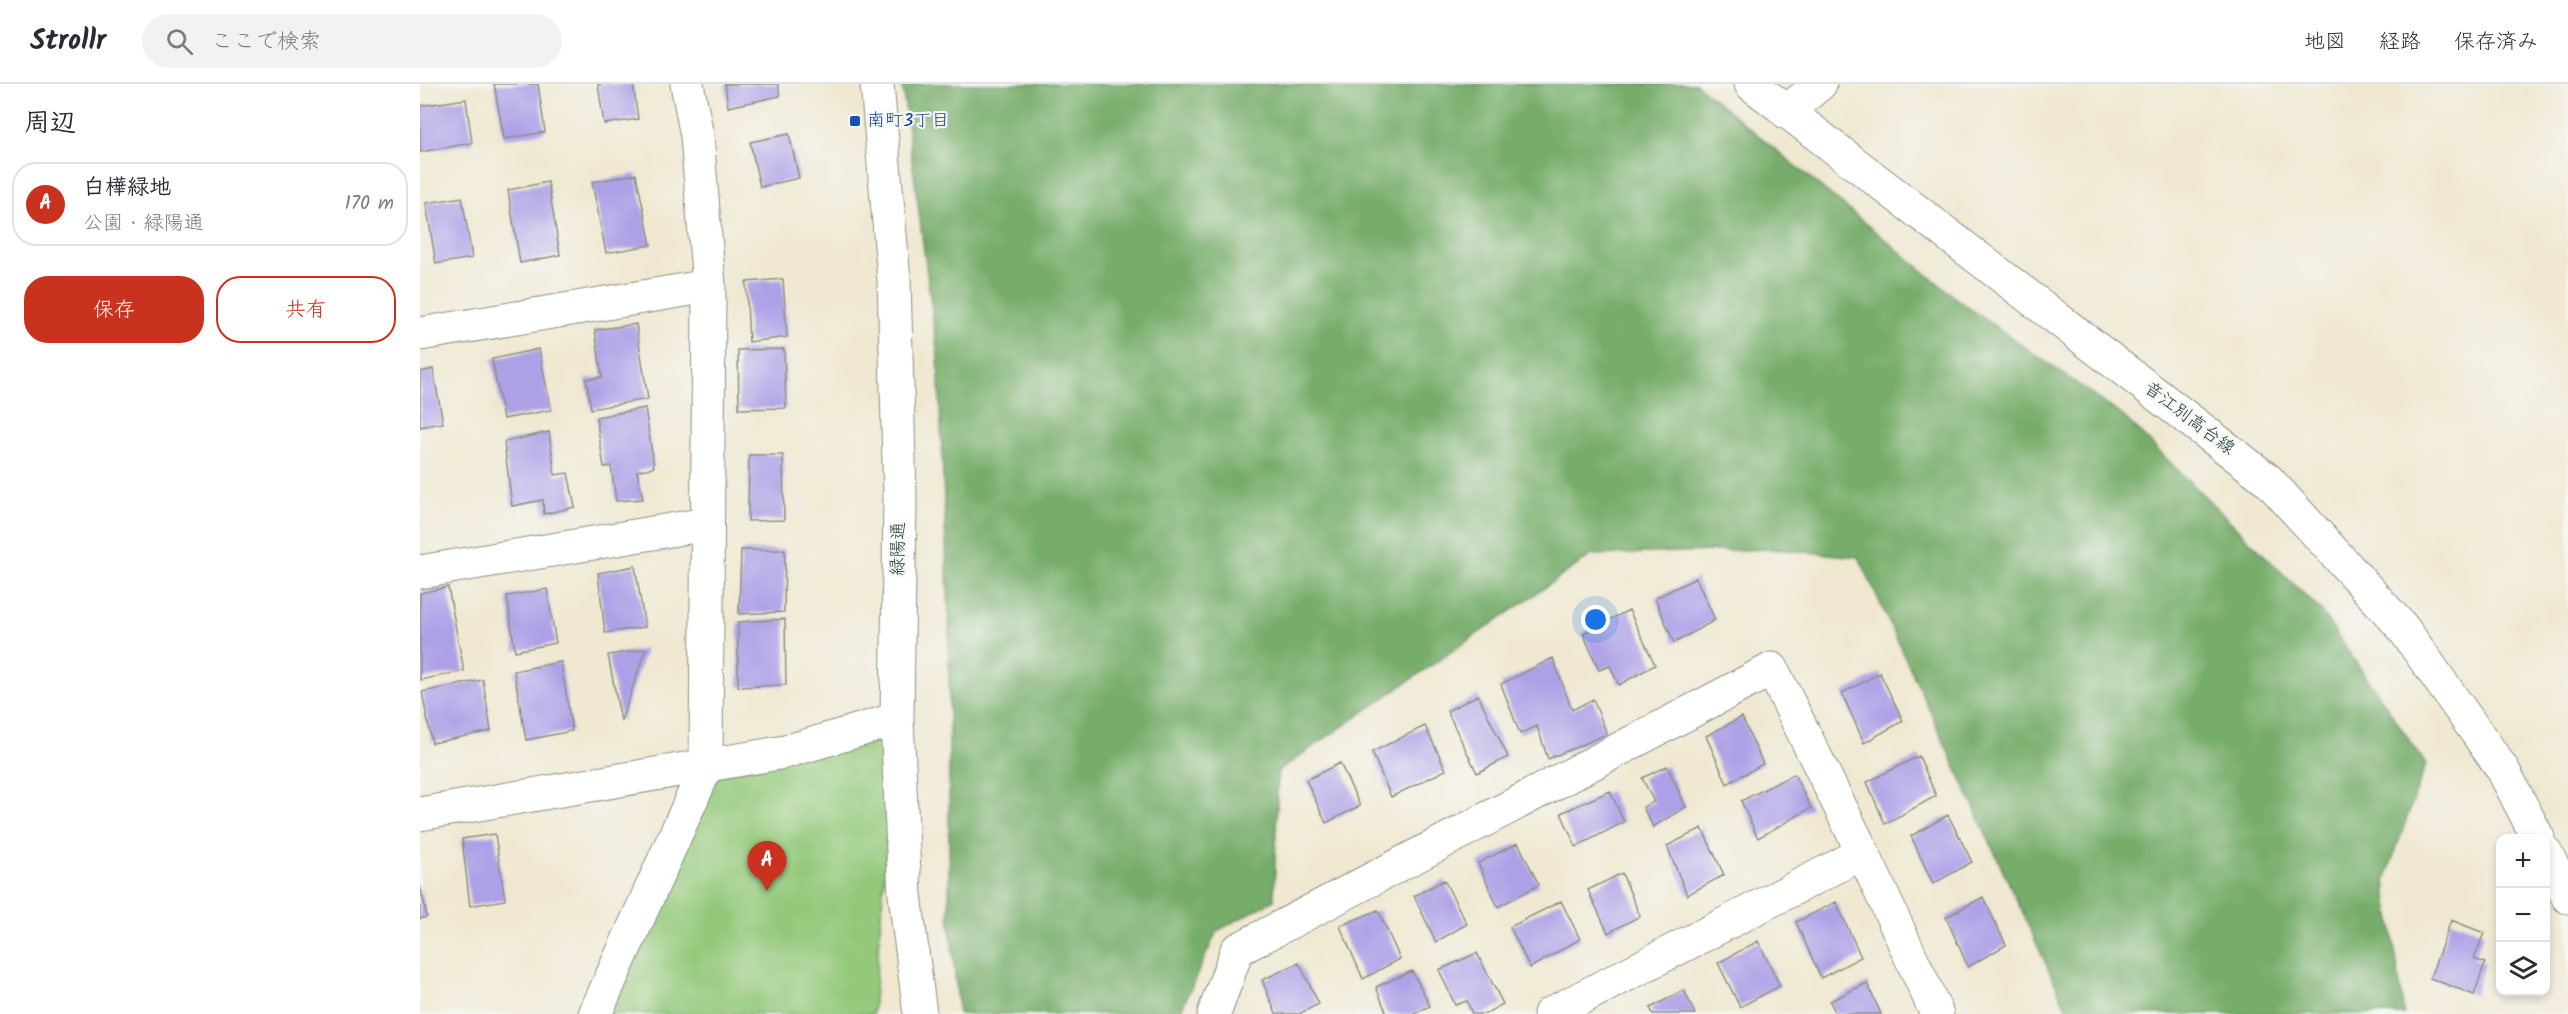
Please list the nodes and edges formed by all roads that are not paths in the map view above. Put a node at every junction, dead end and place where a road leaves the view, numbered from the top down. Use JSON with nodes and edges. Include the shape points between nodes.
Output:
{"nodes":[{"id":1,"x":687,"y":84,"type":"edge"},
{"id":2,"x":877,"y":84,"type":"edge"},
{"id":3,"x":1752,"y":84,"type":"edge"},
{"id":4,"x":1820,"y":84,"type":"edge"},
{"id":5,"x":1786,"y":112,"type":"junction"},
{"id":6,"x":709,"y":286,"type":"junction"},
{"id":7,"x":420,"y":334,"type":"edge"},
{"id":8,"x":706,"y":524,"type":"junction"},
{"id":9,"x":420,"y":572,"type":"edge"},
{"id":10,"x":897,"y":719,"type":"junction"},
{"id":11,"x":706,"y":767,"type":"junction"},
{"id":12,"x":420,"y":814,"type":"edge"},
{"id":13,"x":2536,"y":834,"type":"edge"},
{"id":14,"x":1863,"y":853,"type":"junction"},
{"id":15,"x":2550,"y":861,"type":"edge"},
{"id":16,"x":2568,"y":897,"type":"edge"},
{"id":17,"x":595,"y":1014,"type":"edge"},
{"id":18,"x":920,"y":1014,"type":"edge"},
{"id":19,"x":1214,"y":1014,"type":"edge"},
{"id":20,"x":1550,"y":1014,"type":"edge"},
{"id":21,"x":1937,"y":1014,"type":"edge"}],
"edges":[{"from":1,"to":6,"type":"street","via":[[697,136]]},
{"from":2,"to":10,"type":"street","name":"緑陽通","via":[[894,280],[900,497]]},
{"from":3,"to":5,"type":"street","name":"音江別高台線"},
{"from":4,"to":5,"type":"street"},
{"from":5,"to":13,"type":"street","name":"音江別高台線","via":[[2268,480],[2403,628],[2503,770]]},
{"from":6,"to":7,"type":"street"},
{"from":6,"to":8,"type":"street"},
{"from":8,"to":9,"type":"street"},
{"from":8,"to":11,"type":"street"},
{"from":10,"to":11,"type":"street","via":[[785,752]]},
{"from":10,"to":18,"type":"street","name":"緑陽通","via":[[905,895]]},
{"from":11,"to":12,"type":"street"},
{"from":11,"to":17,"type":"street"},
{"from":14,"to":19,"type":"street","via":[[1772,669],[1237,951]]},
{"from":14,"to":20,"type":"street"},
{"from":14,"to":21,"type":"street"},
{"from":15,"to":16,"type":"street"}]}
